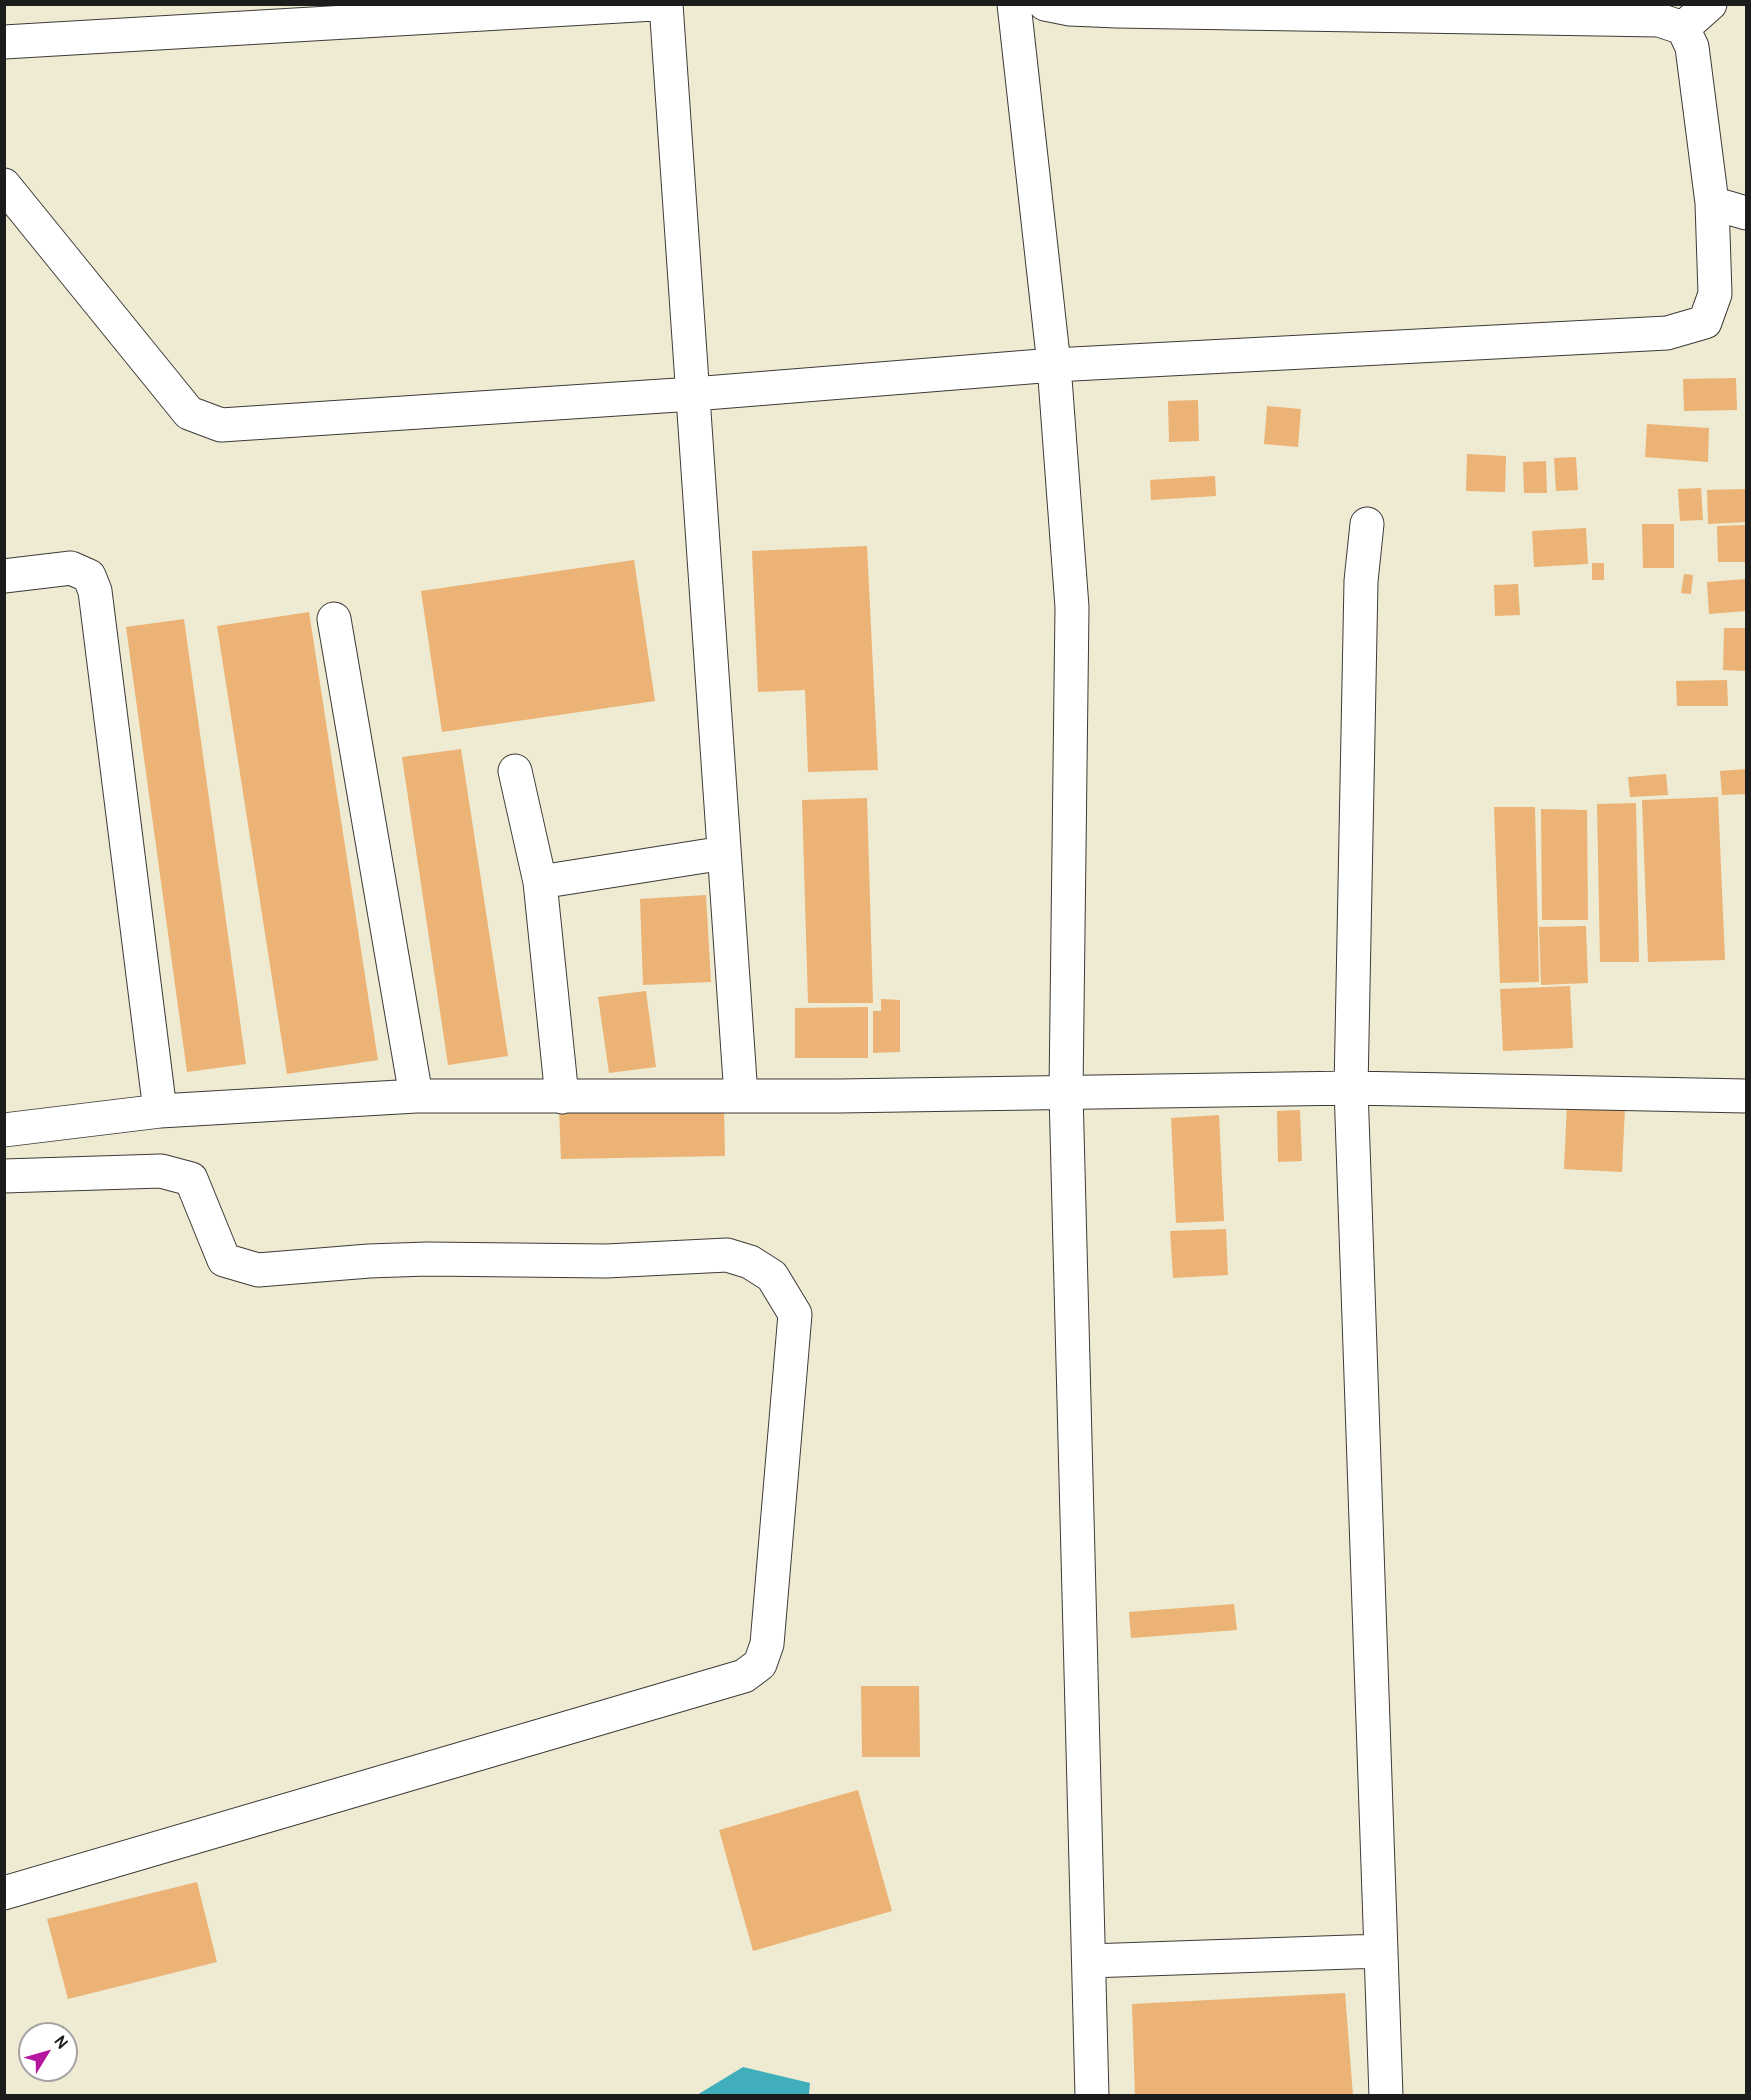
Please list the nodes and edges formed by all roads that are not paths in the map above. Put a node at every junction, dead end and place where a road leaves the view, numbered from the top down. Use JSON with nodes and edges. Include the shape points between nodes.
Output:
{"nodes":[{"id":1,"x":654,"y":4,"type":"edge"},
{"id":2,"x":666,"y":4,"type":"edge"},
{"id":3,"x":1014,"y":4,"type":"edge"},
{"id":4,"x":1045,"y":4,"type":"edge"},
{"id":5,"x":1710,"y":4,"type":"edge"},
{"id":6,"x":1683,"y":28,"type":"junction"},
{"id":7,"x":4,"y":42,"type":"edge"},
{"id":8,"x":4,"y":185,"type":"edge"},
{"id":9,"x":1712,"y":203,"type":"junction"},
{"id":10,"x":1746,"y":213,"type":"edge"},
{"id":11,"x":1054,"y":365,"type":"junction"},
{"id":12,"x":693,"y":394,"type":"junction"},
{"id":13,"x":1367,"y":524,"type":"dead end"},
{"id":14,"x":4,"y":576,"type":"edge"},
{"id":15,"x":334,"y":619,"type":"dead end"},
{"id":16,"x":515,"y":771,"type":"dead end"},
{"id":17,"x":724,"y":853,"type":"junction"},
{"id":18,"x":540,"y":882,"type":"junction"},
{"id":19,"x":1352,"y":1088,"type":"junction"},
{"id":20,"x":1066,"y":1092,"type":"junction"},
{"id":21,"x":416,"y":1096,"type":"junction"},
{"id":22,"x":741,"y":1096,"type":"junction"},
{"id":23,"x":1746,"y":1096,"type":"edge"},
{"id":24,"x":562,"y":1097,"type":"junction"},
{"id":25,"x":160,"y":1111,"type":"junction"},
{"id":26,"x":4,"y":1130,"type":"edge"},
{"id":27,"x":4,"y":1176,"type":"edge"},
{"id":28,"x":4,"y":1893,"type":"edge"},
{"id":29,"x":1380,"y":1951,"type":"junction"},
{"id":30,"x":1089,"y":1961,"type":"junction"},
{"id":31,"x":1092,"y":2096,"type":"edge"},
{"id":32,"x":1386,"y":2096,"type":"edge"}],
"edges":[{"from":1,"to":7,"type":"street"},
{"from":2,"to":12,"type":"street"},
{"from":3,"to":11,"type":"street"},
{"from":4,"to":6,"type":"street","via":[[1117,11],[1659,20]]},
{"from":5,"to":6,"type":"street"},
{"from":6,"to":9,"type":"street","via":[[1692,47]]},
{"from":8,"to":12,"type":"street","via":[[189,413],[221,425]]},
{"from":9,"to":10,"type":"street"},
{"from":9,"to":11,"type":"street","via":[[1715,294],[1705,322],[1667,333]]},
{"from":11,"to":12,"type":"street"},
{"from":11,"to":20,"type":"street","via":[[1072,608]]},
{"from":12,"to":17,"type":"street"},
{"from":13,"to":19,"type":"street","via":[[1361,581]]},
{"from":14,"to":25,"type":"street","via":[[71,568],[89,576],[95,591]]},
{"from":15,"to":21,"type":"street"},
{"from":16,"to":18,"type":"street"},
{"from":17,"to":18,"type":"street"},
{"from":17,"to":22,"type":"street"},
{"from":18,"to":24,"type":"street"},
{"from":19,"to":20,"type":"street"},
{"from":19,"to":23,"type":"street"},
{"from":19,"to":29,"type":"street"},
{"from":20,"to":22,"type":"street"},
{"from":20,"to":30,"type":"street"},
{"from":21,"to":24,"type":"street"},
{"from":21,"to":25,"type":"street"},
{"from":22,"to":24,"type":"street"},
{"from":25,"to":26,"type":"street"},
{"from":27,"to":28,"type":"street","via":[[161,1171],[191,1179],[224,1260],[258,1270],[428,1258],[606,1261],[727,1256],[750,1262],[772,1276],[795,1314],[767,1644],[760,1664],[744,1676]]},
{"from":29,"to":30,"type":"street"},
{"from":29,"to":32,"type":"street"},
{"from":30,"to":31,"type":"street"}]}
